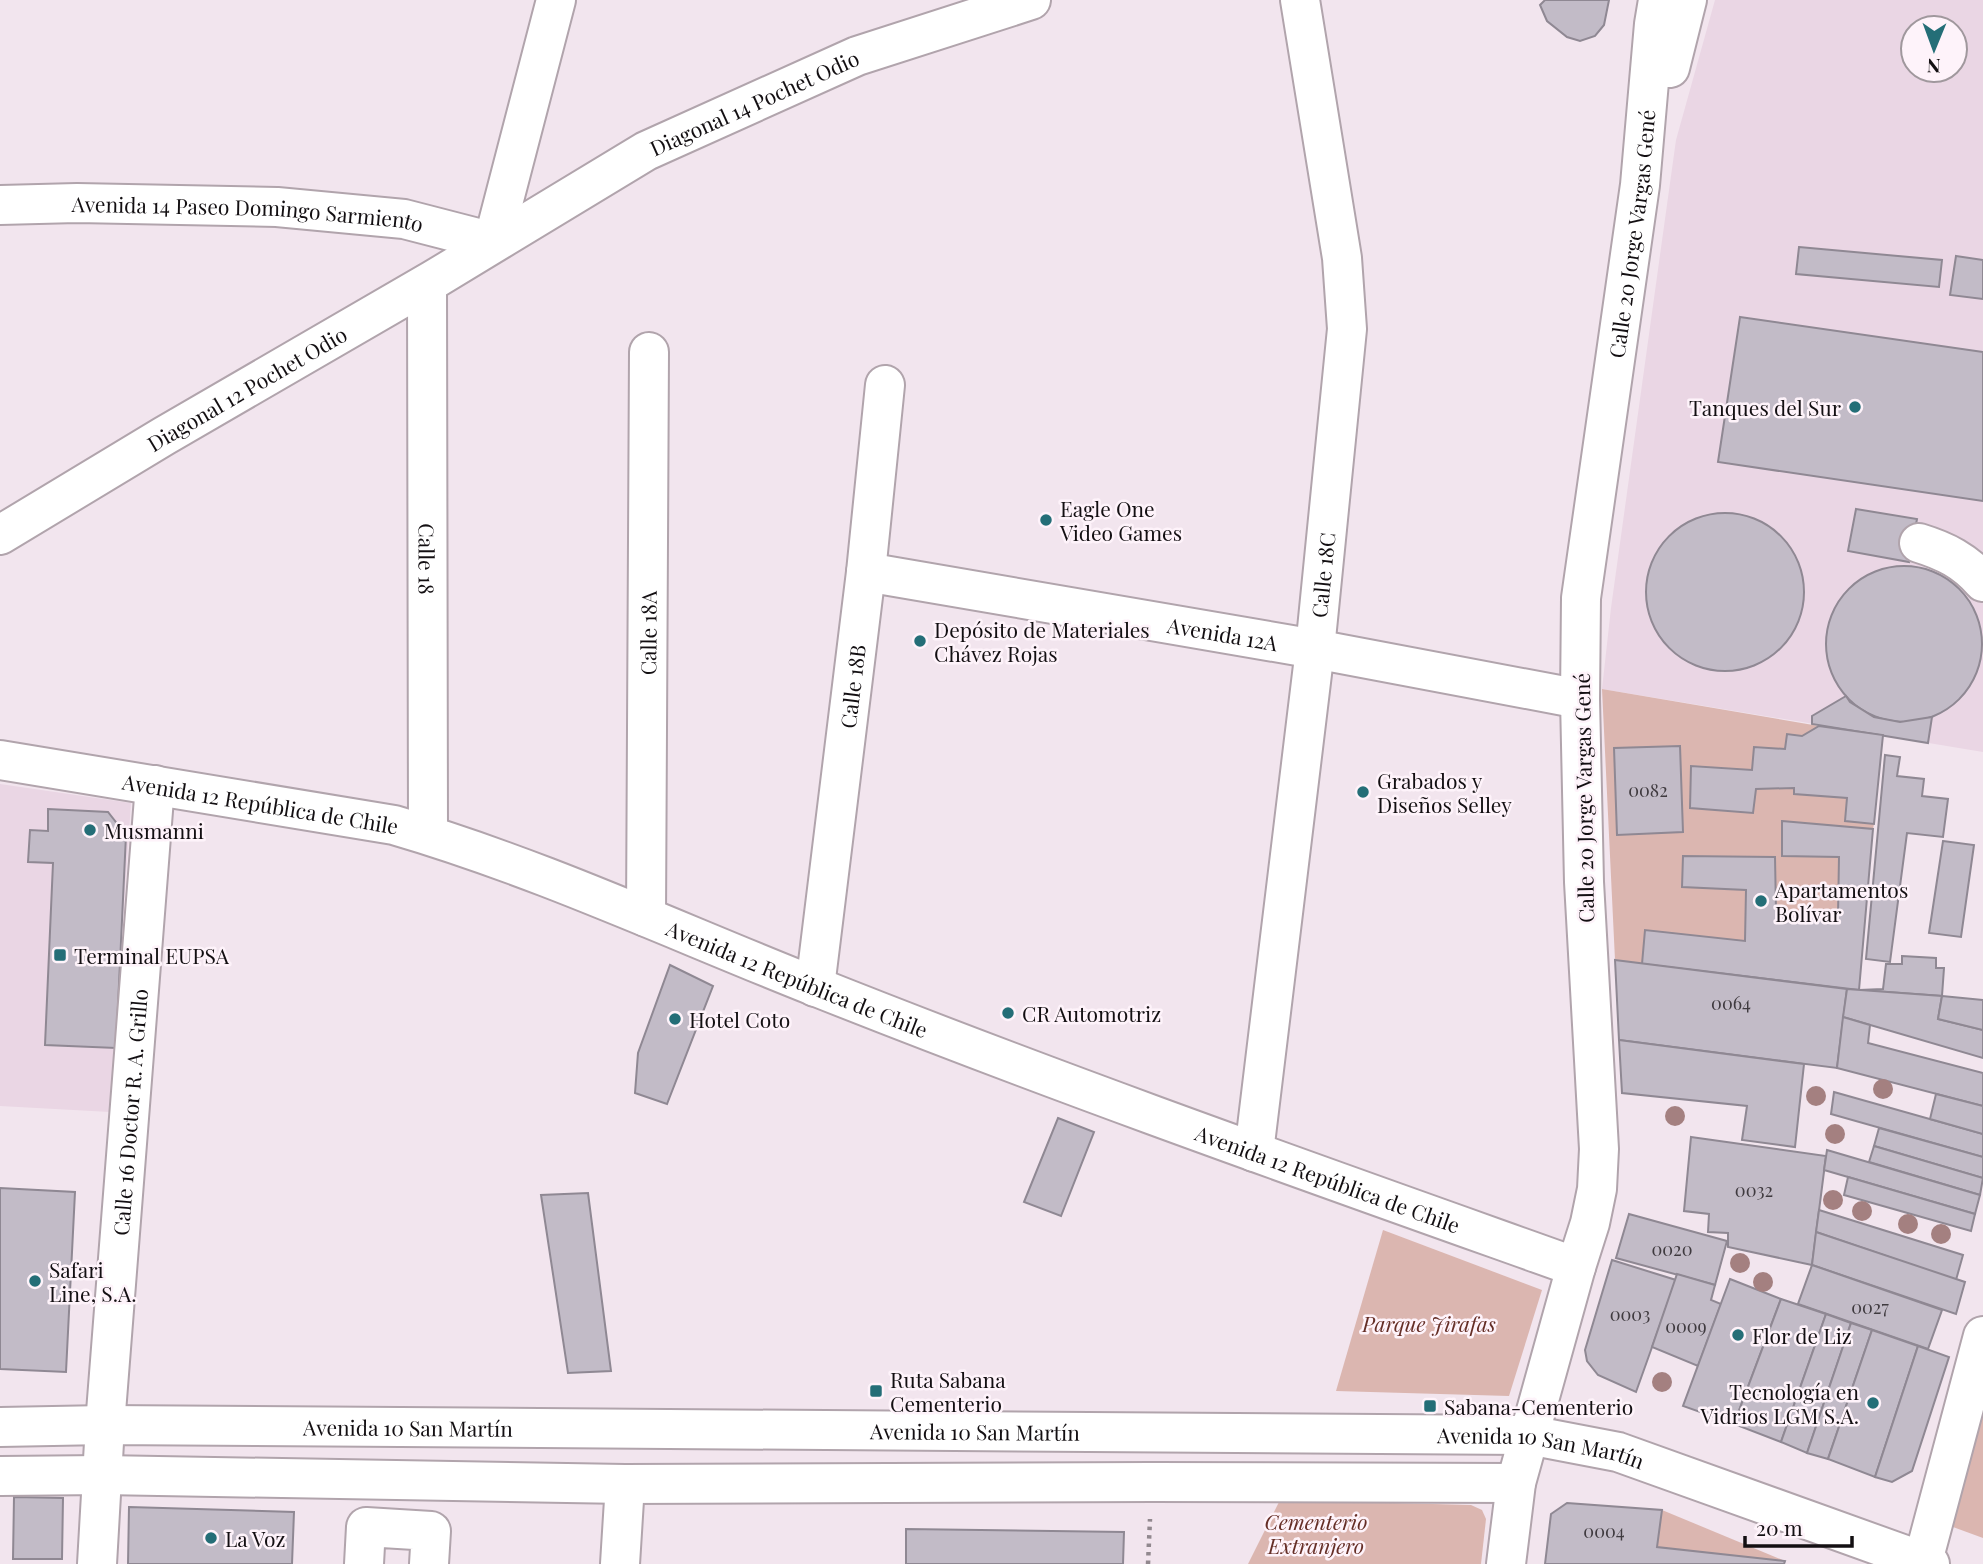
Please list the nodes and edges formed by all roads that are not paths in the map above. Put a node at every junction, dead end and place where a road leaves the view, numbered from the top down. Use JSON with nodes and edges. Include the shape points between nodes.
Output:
{"nodes":[{"id":1,"x":556,"y":0,"type":"edge"},
{"id":2,"x":1031,"y":0,"type":"edge"},
{"id":3,"x":1300,"y":0,"type":"edge"},
{"id":4,"x":1687,"y":0,"type":"edge"},
{"id":5,"x":1655,"y":8,"type":"edge"},
{"id":6,"x":1640,"y":185,"type":"junction"},
{"id":7,"x":0,"y":205,"type":"edge"},
{"id":8,"x":493,"y":242,"type":"junction"},
{"id":9,"x":428,"y":284,"type":"junction"},
{"id":10,"x":649,"y":352,"type":"dead end"},
{"id":11,"x":885,"y":385,"type":"dead end"},
{"id":12,"x":0,"y":535,"type":"edge"},
{"id":13,"x":1919,"y":543,"type":"dead end"},
{"id":14,"x":866,"y":572,"type":"junction"},
{"id":15,"x":1983,"y":582,"type":"edge"},
{"id":16,"x":1315,"y":649,"type":"junction"},
{"id":17,"x":1580,"y":699,"type":"junction"},
{"id":18,"x":0,"y":760,"type":"edge"},
{"id":19,"x":155,"y":785,"type":"junction"},
{"id":20,"x":428,"y":835,"type":"junction"},
{"id":21,"x":646,"y":917,"type":"junction"},
{"id":22,"x":815,"y":987,"type":"junction"},
{"id":23,"x":1254,"y":1152,"type":"junction"},
{"id":24,"x":1576,"y":1267,"type":"junction"},
{"id":25,"x":1983,"y":1336,"type":"edge"},
{"id":26,"x":105,"y":1425,"type":"junction"},
{"id":27,"x":0,"y":1427,"type":"edge"},
{"id":28,"x":1528,"y":1435,"type":"junction"},
{"id":29,"x":103,"y":1475,"type":"junction"},
{"id":30,"x":0,"y":1476,"type":"edge"},
{"id":31,"x":1516,"y":1483,"type":"junction"},
{"id":32,"x":625,"y":1484,"type":"junction"},
{"id":33,"x":1927,"y":1563,"type":"edge"},
{"id":34,"x":97,"y":1564,"type":"edge"},
{"id":35,"x":364,"y":1564,"type":"edge"},
{"id":36,"x":429,"y":1564,"type":"edge"},
{"id":37,"x":620,"y":1564,"type":"edge"},
{"id":38,"x":1506,"y":1564,"type":"edge"}],
"edges":[{"from":1,"to":8,"type":"street"},
{"from":2,"to":8,"type":"street","name":"Diagonal 14 Pochet Odio","via":[[856,56],[646,151]]},
{"from":3,"to":16,"type":"street","name":"Calle 18C","via":[[1342,258],[1347,328]]},
{"from":4,"to":6,"type":"street"},
{"from":5,"to":6,"type":"street","name":"Calle 20 Jorge Vargas Gené"},
{"from":6,"to":17,"type":"street","name":"Calle 20 Jorge Vargas Gené","via":[[1581,598]]},
{"from":7,"to":8,"type":"street","name":"Avenida 14 Paseo Domingo Sarmiento","via":[[277,207],[404,219]]},
{"from":8,"to":9,"type":"street","name":"Diagonal 12 Pochet Odio"},
{"from":9,"to":12,"type":"street","name":"Diagonal 12 Pochet Odio"},
{"from":9,"to":20,"type":"street","name":"Calle 18"},
{"from":10,"to":21,"type":"street","name":"Calle 18A"},
{"from":11,"to":14,"type":"street","name":"Calle 18B"},
{"from":13,"to":15,"type":"street","via":[[1958,559]]},
{"from":14,"to":16,"type":"street","name":"Avenida 12A"},
{"from":14,"to":22,"type":"street","name":"Calle 18B"},
{"from":16,"to":17,"type":"street","name":"Avenida 12A"},
{"from":16,"to":23,"type":"street","name":"Calle 18C"},
{"from":17,"to":24,"type":"street","name":"Calle 20 Jorge Vargas Gené","via":[[1584,882],[1599,1149],[1597,1189]]},
{"from":18,"to":19,"type":"street","name":"Avenida 12 República de Chile"},
{"from":19,"to":20,"type":"street","name":"Avenida 12 República de Chile","via":[[394,825]]},
{"from":19,"to":26,"type":"street","name":"Calle 16 Doctor R. A. Grillo"},
{"from":20,"to":21,"type":"street","name":"Avenida 12 República de Chile"},
{"from":21,"to":22,"type":"street","name":"Avenida 12 República de Chile"},
{"from":22,"to":23,"type":"street","name":"Avenida 12 República de Chile"},
{"from":23,"to":24,"type":"street","name":"Avenida 12 República de Chile"},
{"from":24,"to":28,"type":"street","name":"Calle 20 Jorge Vargas Gené"},
{"from":25,"to":33,"type":"street"},
{"from":26,"to":27,"type":"street","name":"Avenida 10 San Martín"},
{"from":26,"to":28,"type":"street","name":"Avenida 10 San Martín"},
{"from":26,"to":29,"type":"street","name":"Calle 16 Doctor R. A. Grillo"},
{"from":28,"to":31,"type":"street","name":"Calle 20 Jorge Vargas Gené"},
{"from":28,"to":33,"type":"street","name":"Avenida 10 San Martín","via":[[1618,1452]]},
{"from":29,"to":30,"type":"street","name":"Avenida 10 San Martín"},
{"from":29,"to":32,"type":"street","name":"Avenida 10 San Martín"},
{"from":29,"to":34,"type":"street","name":"Calle 16 Doctor R. A. Grillo"},
{"from":31,"to":32,"type":"street","name":"Avenida 10 San Martín"},
{"from":31,"to":38,"type":"street","name":"Calle 20 Jorge Vargas Gené"},
{"from":32,"to":37,"type":"street"},
{"from":35,"to":36,"type":"street","via":[[366,1527],[431,1531]]}]}
